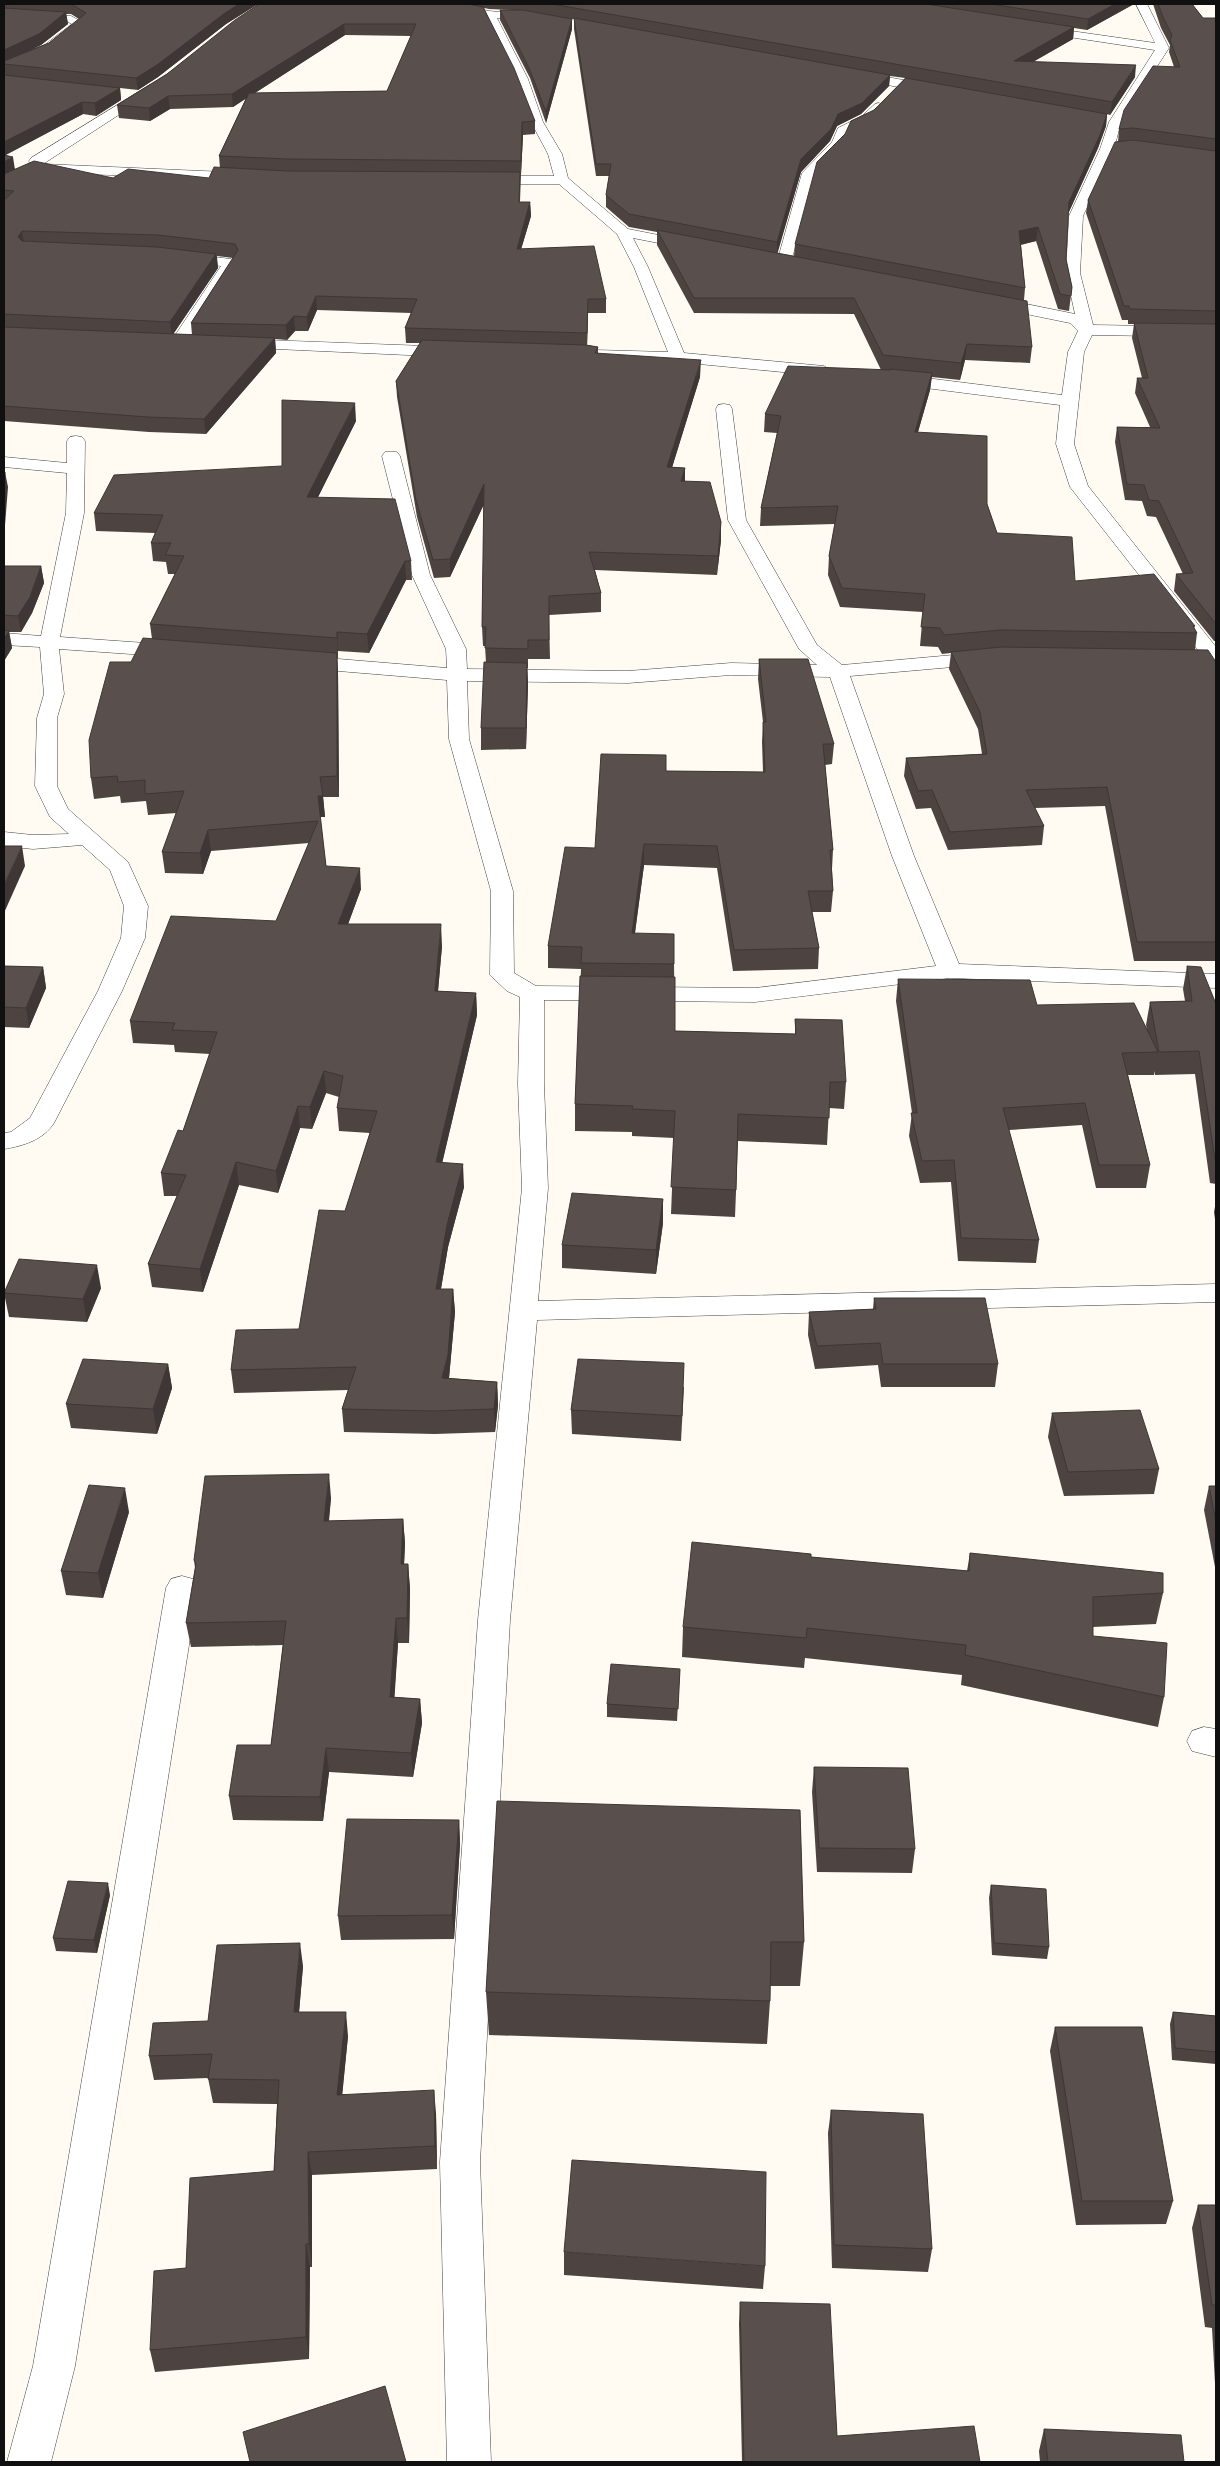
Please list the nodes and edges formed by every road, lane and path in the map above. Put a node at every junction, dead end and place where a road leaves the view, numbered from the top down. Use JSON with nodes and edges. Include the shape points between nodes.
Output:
{"nodes":[{"id":1,"x":440,"y":4,"type":"edge"},
{"id":2,"x":1142,"y":4,"type":"edge"},
{"id":3,"x":540,"y":8,"type":"dead end"},
{"id":4,"x":489,"y":14,"type":"junction"},
{"id":5,"x":4,"y":15,"type":"edge"},
{"id":6,"x":522,"y":15,"type":"junction"},
{"id":7,"x":552,"y":20,"type":"edge"},
{"id":8,"x":1028,"y":28,"type":"edge"},
{"id":9,"x":1163,"y":48,"type":"junction"},
{"id":10,"x":4,"y":69,"type":"edge"},
{"id":11,"x":843,"y":73,"type":"edge"},
{"id":12,"x":163,"y":82,"type":"edge"},
{"id":13,"x":901,"y":84,"type":"junction"},
{"id":14,"x":945,"y":92,"type":"edge"},
{"id":15,"x":118,"y":94,"type":"edge"},
{"id":16,"x":137,"y":96,"type":"junction"},
{"id":17,"x":260,"y":177,"type":"edge"},
{"id":18,"x":474,"y":180,"type":"edge"},
{"id":19,"x":562,"y":180,"type":"junction"},
{"id":20,"x":623,"y":232,"type":"junction"},
{"id":21,"x":709,"y":248,"type":"edge"},
{"id":22,"x":168,"y":256,"type":"edge"},
{"id":23,"x":767,"y":260,"type":"edge"},
{"id":24,"x":784,"y":262,"type":"junction"},
{"id":25,"x":803,"y":265,"type":"edge"},
{"id":26,"x":976,"y":299,"type":"edge"},
{"id":27,"x":1086,"y":330,"type":"junction"},
{"id":28,"x":1216,"y":332,"type":"edge"},
{"id":29,"x":158,"y":342,"type":"edge"},
{"id":30,"x":178,"y":344,"type":"junction"},
{"id":31,"x":195,"y":344,"type":"edge"},
{"id":32,"x":222,"y":344,"type":"edge"},
{"id":33,"x":471,"y":352,"type":"edge"},
{"id":34,"x":579,"y":355,"type":"edge"},
{"id":35,"x":678,"y":357,"type":"junction"},
{"id":36,"x":835,"y":372,"type":"edge"},
{"id":37,"x":882,"y":378,"type":"edge"},
{"id":38,"x":1069,"y":401,"type":"junction"},
{"id":39,"x":724,"y":409,"type":"dead end"},
{"id":40,"x":76,"y":441,"type":"dead end"},
{"id":41,"x":391,"y":456,"type":"dead end"},
{"id":42,"x":4,"y":462,"type":"edge"},
{"id":43,"x":75,"y":469,"type":"junction"},
{"id":44,"x":4,"y":639,"type":"edge"},
{"id":45,"x":49,"y":644,"type":"junction"},
{"id":46,"x":192,"y":653,"type":"edge"},
{"id":47,"x":1009,"y":658,"type":"edge"},
{"id":48,"x":280,"y":660,"type":"edge"},
{"id":49,"x":1211,"y":660,"type":"edge"},
{"id":50,"x":838,"y":671,"type":"junction"},
{"id":51,"x":456,"y":675,"type":"junction"},
{"id":52,"x":82,"y":834,"type":"junction"},
{"id":53,"x":4,"y":839,"type":"edge"},
{"id":54,"x":950,"y":972,"type":"junction"},
{"id":55,"x":1216,"y":981,"type":"edge"},
{"id":56,"x":532,"y":993,"type":"junction"},
{"id":57,"x":4,"y":1142,"type":"edge"},
{"id":58,"x":1216,"y":1293,"type":"edge"},
{"id":59,"x":523,"y":1311,"type":"junction"},
{"id":60,"x":182,"y":1588,"type":"dead end"},
{"id":61,"x":28,"y":2462,"type":"edge"},
{"id":62,"x":469,"y":2462,"type":"edge"}],
"edges":[{"from":1,"to":4,"type":"street"},
{"from":2,"to":9,"type":"street"},
{"from":3,"to":6,"type":"street"},
{"from":4,"to":6,"type":"street"},
{"from":4,"to":19,"type":"street","via":[[522,79],[537,122],[555,154]]},
{"from":5,"to":10,"type":"street","via":[[72,19],[80,24],[46,50]]},
{"from":6,"to":7,"type":"street"},
{"from":8,"to":9,"type":"street"},
{"from":9,"to":27,"type":"street","via":[[1135,88],[1076,216],[1073,273]]},
{"from":11,"to":13,"type":"street"},
{"from":12,"to":16,"type":"street"},
{"from":13,"to":14,"type":"street"},
{"from":13,"to":24,"type":"street","via":[[867,119],[844,131],[838,143],[809,173]]},
{"from":15,"to":16,"type":"street"},
{"from":16,"to":17,"type":"street","via":[[36,161],[33,169]]},
{"from":18,"to":19,"type":"street"},
{"from":19,"to":20,"type":"street"},
{"from":20,"to":21,"type":"street"},
{"from":20,"to":35,"type":"street"},
{"from":22,"to":30,"type":"street","via":[[231,263]]},
{"from":23,"to":24,"type":"street"},
{"from":24,"to":25,"type":"street"},
{"from":26,"to":27,"type":"street","via":[[1075,319]]},
{"from":27,"to":28,"type":"street"},
{"from":27,"to":38,"type":"street","via":[[1076,352]]},
{"from":29,"to":30,"type":"street"},
{"from":30,"to":31,"type":"street"},
{"from":32,"to":33,"type":"street"},
{"from":34,"to":35,"type":"street"},
{"from":35,"to":36,"type":"street"},
{"from":37,"to":38,"type":"street"},
{"from":38,"to":49,"type":"street","via":[[1065,444],[1079,487]]},
{"from":39,"to":50,"type":"street","via":[[737,520],[809,649]]},
{"from":40,"to":43,"type":"street"},
{"from":41,"to":51,"type":"street","via":[[421,575],[456,649]]},
{"from":42,"to":43,"type":"street"},
{"from":43,"to":45,"type":"street","via":[[74,513]]},
{"from":44,"to":45,"type":"street"},
{"from":45,"to":46,"type":"street"},
{"from":45,"to":52,"type":"street","via":[[54,694],[47,718],[46,786],[58,812]]},
{"from":47,"to":50,"type":"street"},
{"from":48,"to":51,"type":"street"},
{"from":50,"to":51,"type":"street","via":[[731,669],[628,677]]},
{"from":50,"to":54,"type":"street","via":[[903,856]]},
{"from":51,"to":56,"type":"street","via":[[459,739],[502,891],[502,975]]},
{"from":52,"to":53,"type":"street","via":[[76,840],[33,842]]},
{"from":52,"to":57,"type":"street","via":[[120,867],[136,906],[134,938],[41,1123],[18,1139]]},
{"from":54,"to":55,"type":"street"},
{"from":54,"to":56,"type":"street","via":[[755,995]]},
{"from":56,"to":59,"type":"street","via":[[535,1188]]},
{"from":58,"to":59,"type":"street"},
{"from":59,"to":62,"type":"street","via":[[494,1620],[460,2162]]},
{"from":60,"to":61,"type":"street","via":[[54,2366]]}]}
